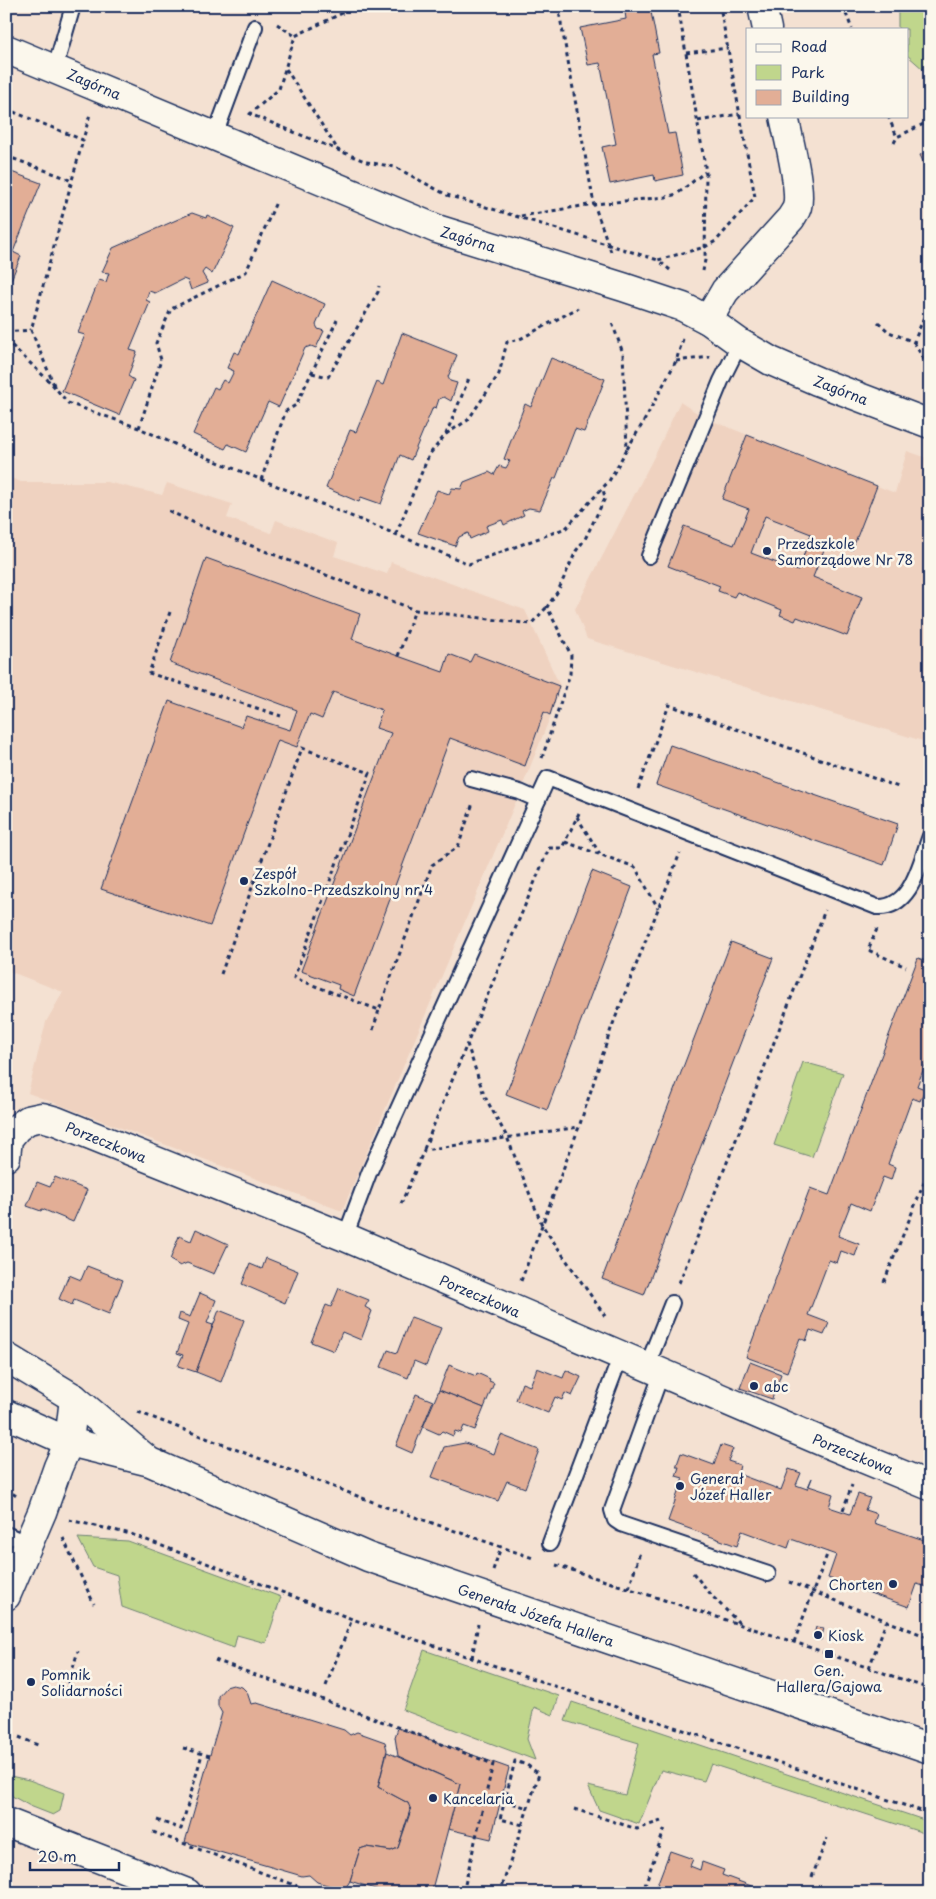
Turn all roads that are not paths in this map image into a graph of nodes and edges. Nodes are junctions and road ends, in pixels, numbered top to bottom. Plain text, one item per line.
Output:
1 (73, 6) edge
2 (762, 6) edge
3 (255, 27) dead end
4 (767, 28) edge
5 (6, 49) edge
6 (55, 68) junction
7 (784, 118) edge
8 (215, 136) junction
9 (700, 316) junction
10 (734, 355) junction
11 (930, 424) edge
12 (649, 556) dead end
13 (474, 780) road end
14 (538, 800) junction
15 (930, 836) edge
16 (6, 1157) edge
17 (345, 1238) junction
18 (672, 1303) road end
19 (9, 1344) edge
20 (621, 1355) junction
21 (654, 1369) junction
22 (74, 1398) junction
23 (6, 1414) edge
24 (69, 1442) junction
25 (150, 1462) junction
26 (930, 1486) edge
27 (17, 1539) edge
28 (550, 1542) dead end
29 (768, 1574) road end
30 (6, 1596) edge
31 (930, 1748) edge
32 (6, 1822) edge
33 (176, 1891) edge

1 - 6 lane
2 - 4 street
3 - 8 lane
5 - 6 street, Zagórna
6 - 8 street, Zagórna
7 - 9 street
8 - 9 street, Zagórna
9 - 10 street, Zagórna
10 - 11 street, Zagórna
10 - 12 lane
13 - 14 lane
14 - 15 lane
14 - 17 lane
16 - 17 street, Porzeczkowa
17 - 20 street, Porzeczkowa
18 - 21 lane
19 - 22 street, Generała Józefa Hallera
20 - 21 street, Porzeczkowa
20 - 28 lane
21 - 26 street, Porzeczkowa
21 - 29 lane
22 - 24 street
22 - 25 street, Generała Józefa Hallera
23 - 24 street, Generała Józefa Hallera
24 - 25 street, Generała Józefa Hallera
24 - 27 street
25 - 31 street, Generała Józefa Hallera
27 - 30 street
32 - 33 street

